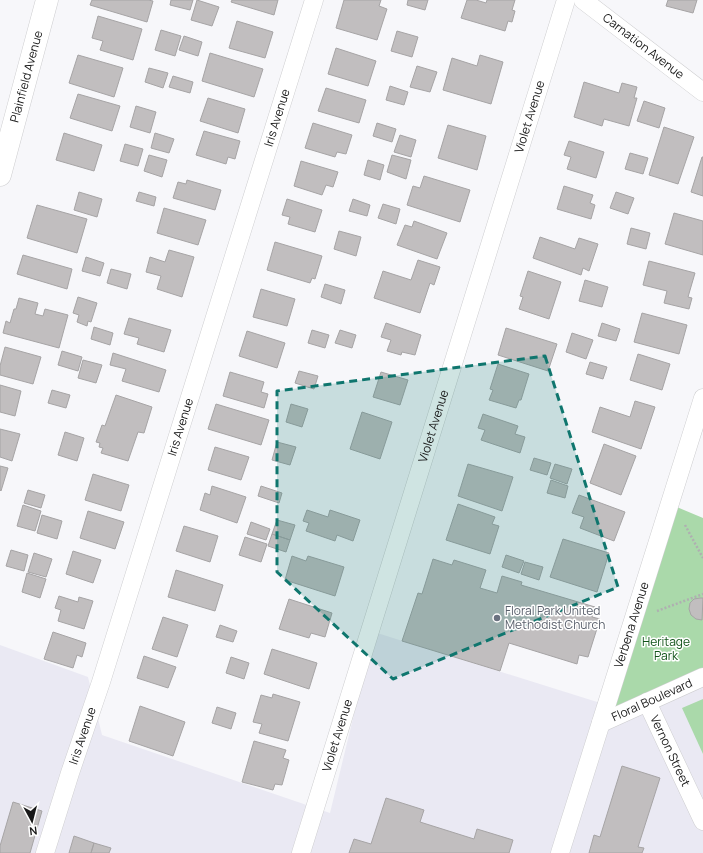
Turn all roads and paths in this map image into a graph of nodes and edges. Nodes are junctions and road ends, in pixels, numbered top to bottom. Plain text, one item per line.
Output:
1 (47, 0) edge
2 (314, 0) edge
3 (566, 0) edge
4 (583, 0) edge
5 (703, 92) edge
6 (0, 175) edge
7 (703, 398) edge
8 (671, 500) junction
9 (703, 558) edge
10 (703, 594) edge
11 (633, 620) junction
12 (703, 677) edge
13 (647, 702) junction
14 (601, 724) junction
15 (703, 821) edge
16 (45, 853) edge
17 (301, 853) edge
18 (560, 853) edge

1 - 6 main road, Plainfield Avenue
2 - 16 street, Iris Avenue
3 - 17 street, Violet Avenue
4 - 5 street, Carnation Avenue
7 - 8 street, Verbena Avenue
8 - 9 path
8 - 11 street, Verbena Avenue
10 - 11 path
11 - 14 street, Verbena Avenue
12 - 13 street, Floral Boulevard
13 - 14 street, Floral Boulevard
13 - 15 street, Vernon Street
14 - 18 street, Verbena Avenue

